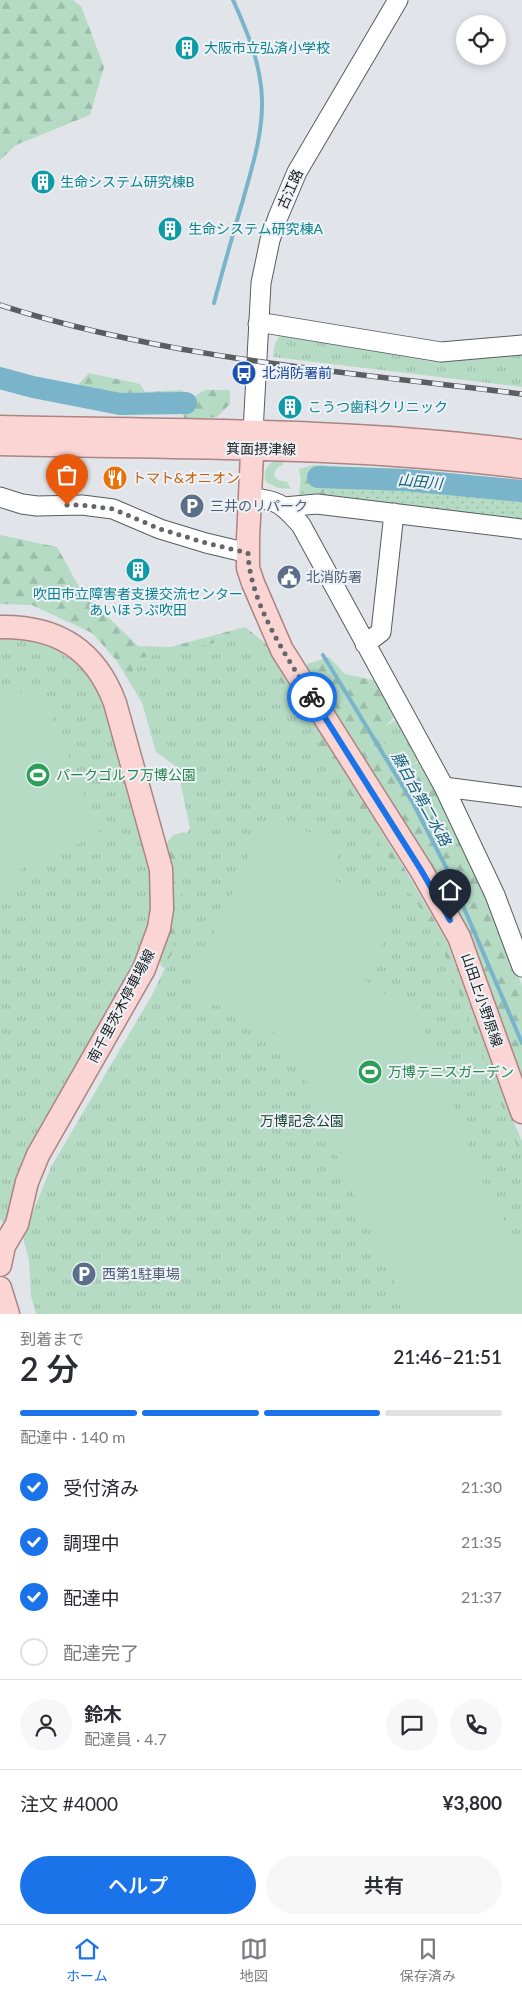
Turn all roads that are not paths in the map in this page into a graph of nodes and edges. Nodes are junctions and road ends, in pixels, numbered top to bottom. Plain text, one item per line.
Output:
1 (398, 0) edge
2 (258, 324) junction
3 (522, 345) edge
4 (0, 427) edge
5 (253, 440) junction
6 (0, 444) edge
7 (522, 451) edge
8 (522, 467) edge
9 (0, 497) edge
10 (250, 498) junction
11 (284, 507) junction
12 (394, 513) junction
13 (522, 529) edge
14 (248, 553) junction
15 (0, 627) edge
16 (365, 644) junction
17 (444, 787) junction
18 (522, 797) edge
19 (522, 967) edge
20 (522, 1112) edge
21 (0, 1265) edge
22 (0, 1288) edge
23 (8, 1314) edge

1 - 2 street, 古江路
2 - 3 street
2 - 5 street, 古江路
4 - 5 main road, 箕面摂津線
5 - 6 main road, 箕面摂津線
5 - 7 main road, 箕面摂津線
5 - 8 main road, 箕面摂津線
5 - 10 main road, 山田上小野原線
9 - 14 street
10 - 11 street
10 - 14 main road, 山田上小野原線
11 - 12 street
11 - 16 street
12 - 13 street
12 - 16 street
14 - 20 main road, 山田上小野原線
15 - 21 main road, 南千里茨木停車場線
16 - 17 street
17 - 18 street
17 - 19 street
22 - 23 main road

